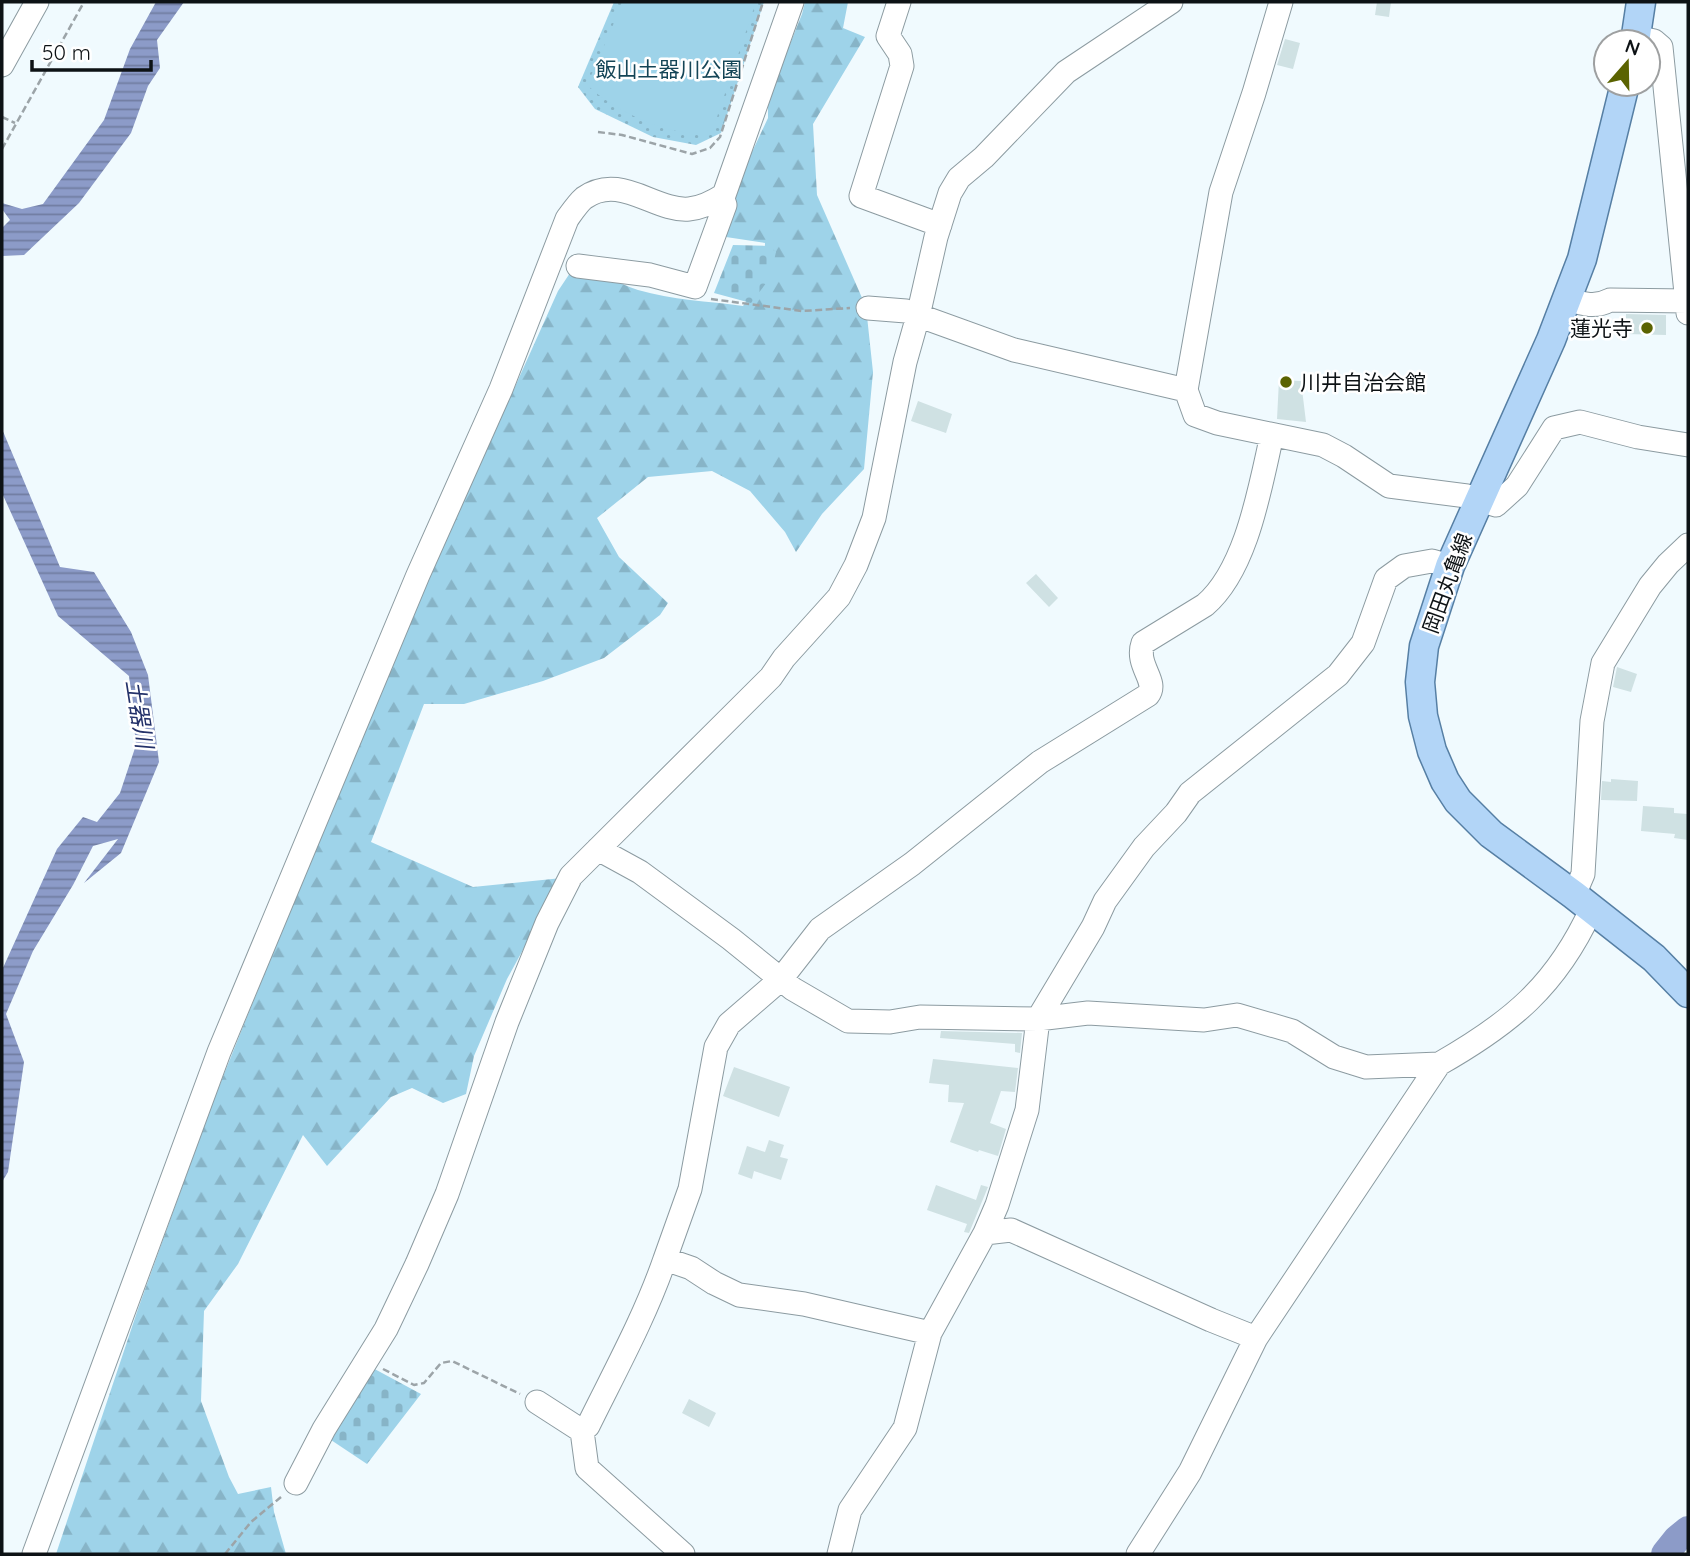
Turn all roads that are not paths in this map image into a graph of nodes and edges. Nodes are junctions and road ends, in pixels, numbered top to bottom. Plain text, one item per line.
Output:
1 (37, 2) edge
2 (792, 2) edge
3 (899, 2) edge
4 (1171, 2) edge
5 (1281, 2) edge
6 (1641, 2) edge
7 (1638, 28) edge
8 (1662, 57) edge
9 (2, 65) edge
10 (1622, 98) edge
11 (722, 196) junction
12 (940, 225) junction
13 (578, 266) dead end
14 (1566, 299) junction
15 (1688, 307) edge
16 (868, 308) road end
17 (918, 316) junction
18 (1186, 390) junction
19 (1272, 435) junction
20 (1688, 445) edge
21 (1479, 500) junction
22 (1688, 545) edge
23 (1450, 566) junction
24 (598, 849) junction
25 (1583, 902) junction
26 (781, 979) junction
27 (1688, 993) edge
28 (1038, 1019) junction
29 (1440, 1064) junction
30 (985, 1233) junction
31 (666, 1259) junction
32 (930, 1333) junction
33 (1256, 1338) junction
34 (537, 1402) road end
35 (582, 1431) junction
36 (296, 1483) road end
37 (34, 1554) edge
38 (683, 1554) edge
39 (839, 1554) edge
40 (1138, 1554) edge

1 - 9 street
2 - 11 street
3 - 12 street
4 - 12 street
5 - 18 street
6 - 7 main road
8 - 15 street
10 - 14 main road, 岡田丸亀線
11 - 13 street
11 - 37 street
12 - 17 street
14 - 15 street
14 - 21 main road, 岡田丸亀線
16 - 17 street
17 - 18 street
17 - 24 street
18 - 19 street
19 - 21 street
19 - 26 street
20 - 21 street
21 - 23 main road, 岡田丸亀線
22 - 25 street
23 - 25 main road, 岡田丸亀線
23 - 28 street
24 - 26 street
24 - 36 street
25 - 27 main road, 岡田丸亀線
25 - 29 street
26 - 28 street
26 - 31 street
28 - 29 street
28 - 30 street
29 - 33 street
30 - 32 street
30 - 33 street
31 - 32 street
31 - 35 street
32 - 39 street
33 - 40 street
34 - 35 street
35 - 38 street

